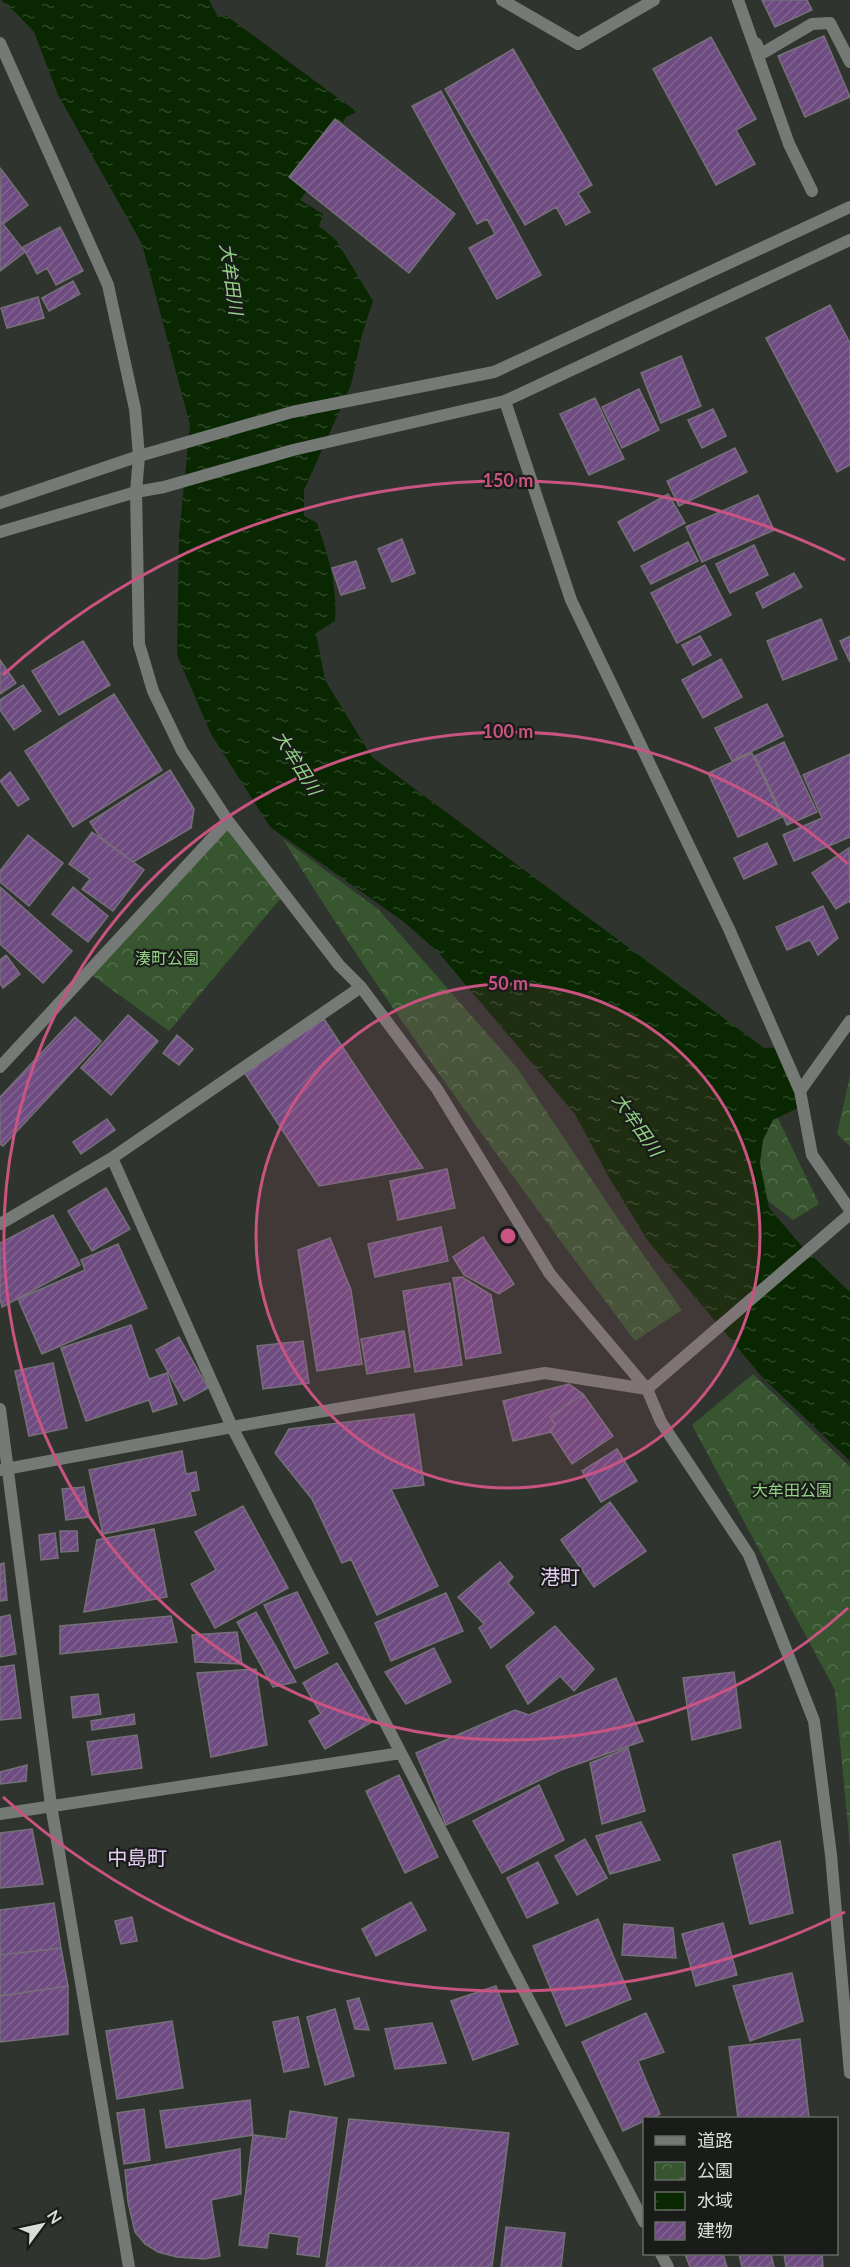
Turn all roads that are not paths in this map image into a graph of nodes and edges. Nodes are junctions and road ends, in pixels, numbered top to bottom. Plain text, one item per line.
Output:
1 (502, 0) edge
2 (654, 0) edge
3 (738, 0) edge
4 (0, 43) edge
5 (850, 62) edge
6 (812, 191) dead end
7 (850, 207) edge
8 (850, 240) edge
9 (505, 400) junction
10 (139, 456) junction
11 (136, 492) junction
12 (0, 503) edge
13 (0, 532) edge
14 (228, 821) junction
15 (361, 987) junction
16 (850, 1021) edge
17 (0, 1067) edge
18 (800, 1091) junction
19 (112, 1158) junction
20 (850, 1212) edge
21 (0, 1224) edge
22 (647, 1389) junction
23 (0, 1409) edge
24 (232, 1427) junction
25 (5, 1469) edge
26 (401, 1753) junction
27 (51, 1805) junction
28 (0, 1814) edge
29 (850, 2073) edge
30 (643, 2218) edge
31 (129, 2267) edge

1 - 2 street
3 - 5 street
3 - 6 street
4 - 10 street
7 - 10 street
8 - 9 street
9 - 11 street
9 - 18 street
10 - 11 street
10 - 12 street
11 - 13 street
11 - 14 street
14 - 15 street
14 - 17 street
15 - 19 street
15 - 22 street
16 - 18 street
18 - 20 street
19 - 21 street
19 - 24 street
20 - 22 street
22 - 24 street
22 - 29 street
23 - 25 street
24 - 25 street
24 - 26 street
25 - 27 street
26 - 27 street
26 - 30 street
27 - 28 street
27 - 31 street

